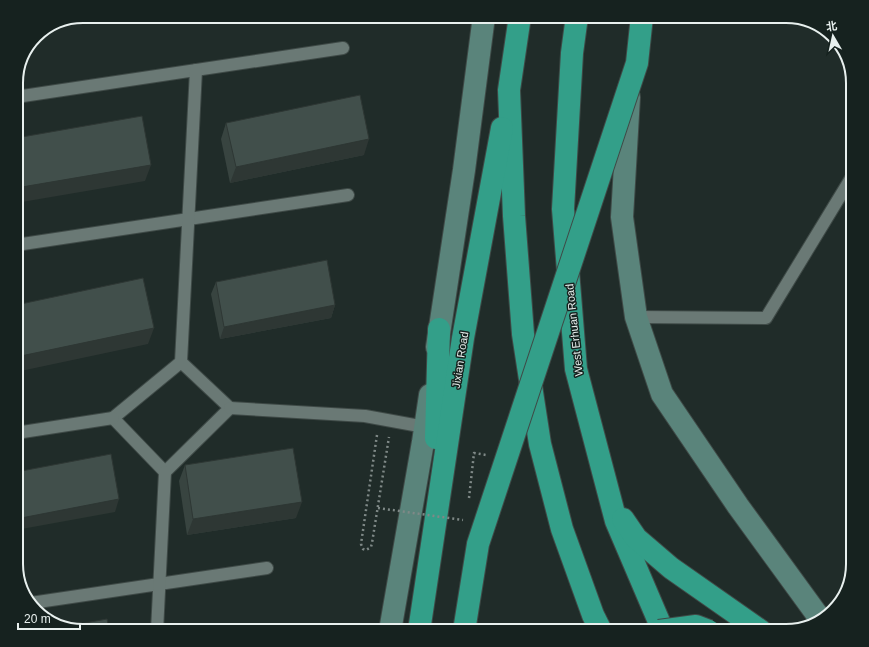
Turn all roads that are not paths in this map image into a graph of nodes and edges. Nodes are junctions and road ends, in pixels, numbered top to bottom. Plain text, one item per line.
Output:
1 (519, 23) edge
2 (576, 23) edge
3 (634, 23) edge
4 (641, 23) edge
5 (482, 25) edge
6 (343, 48) dead end
7 (196, 70) junction
8 (509, 90) junction
9 (23, 96) edge
10 (846, 187) edge
11 (348, 195) dead end
12 (188, 219) junction
13 (23, 244) edge
14 (636, 317) junction
15 (439, 329) junction
16 (181, 362) junction
17 (230, 408) junction
18 (113, 418) junction
19 (23, 432) edge
20 (424, 434) junction
21 (165, 472) junction
22 (610, 499) junction
23 (433, 541) junction
24 (267, 568) dead end
25 (159, 584) junction
26 (37, 602) edge
27 (817, 615) edge
28 (156, 624) edge
29 (391, 624) edge
30 (420, 624) edge
31 (465, 624) edge
32 (598, 624) edge
33 (660, 624) edge
34 (752, 624) edge

1 - 8 highway
2 - 22 highway, West Erhuan Road
3 - 14 street
4 - 31 highway, bridge
5 - 15 street
6 - 7 lane
7 - 9 lane
7 - 12 lane
8 - 23 highway, Jixian Road
8 - 32 highway
10 - 14 lane
11 - 12 lane
12 - 13 lane
12 - 16 lane
14 - 27 street
15 - 20 street
15 - 23 highway
16 - 17 lane
16 - 18 lane
17 - 20 lane
17 - 21 lane
18 - 19 lane
18 - 21 lane
20 - 29 street
21 - 25 lane
22 - 33 highway, West Erhuan Road
22 - 34 highway
23 - 30 highway, Jixian Road
24 - 25 lane
25 - 26 lane
25 - 28 lane

